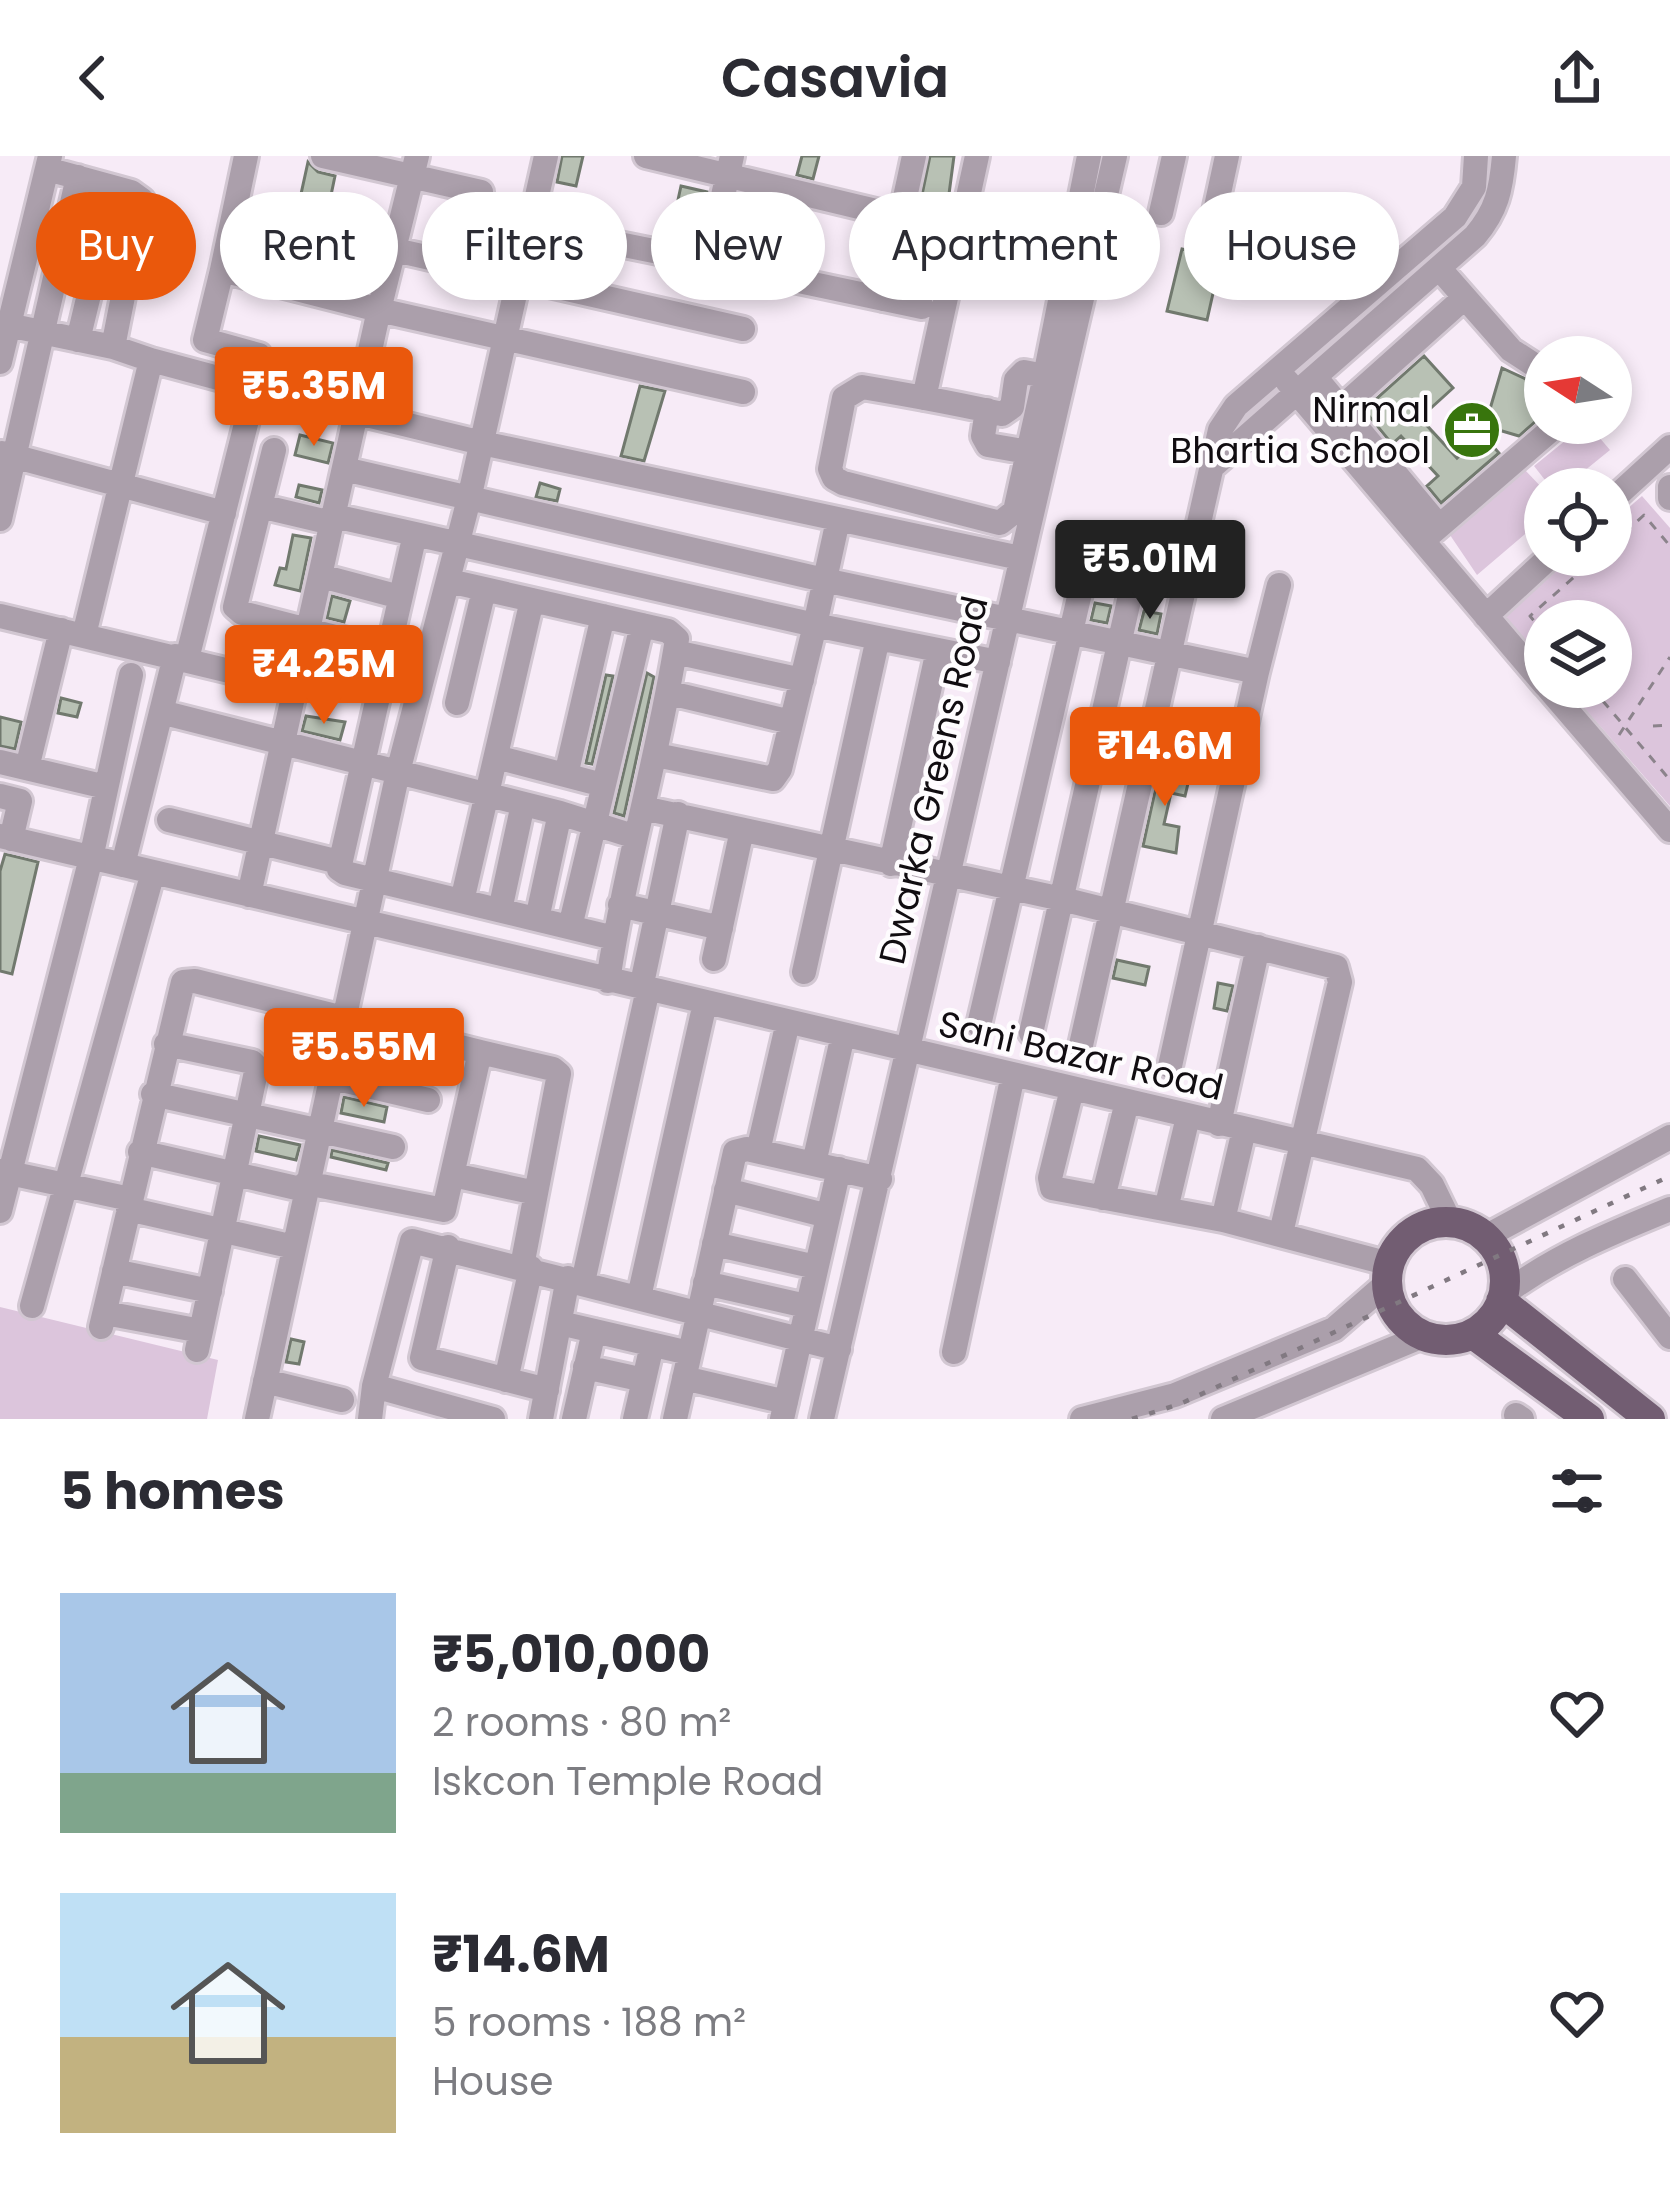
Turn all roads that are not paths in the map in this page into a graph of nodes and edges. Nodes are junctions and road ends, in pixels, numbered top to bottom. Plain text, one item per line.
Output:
1 (246, 156) edge
2 (323, 156) edge
3 (546, 156) edge
4 (646, 156) edge
5 (914, 156) edge
6 (977, 156) edge
7 (1089, 156) edge
8 (1115, 156) edge
9 (1174, 156) edge
10 (1227, 156) edge
11 (1476, 156) edge
12 (1504, 156) edge
13 (48, 162) edge
14 (415, 166) edge
15 (729, 166) edge
16 (78, 177) junction
17 (238, 192) edge
18 (482, 192) dead end
19 (538, 192) edge
20 (906, 192) edge
21 (1219, 192) edge
22 (849, 202) edge
23 (1162, 213) dead end
24 (398, 233) edge
25 (1439, 268) junction
26 (220, 278) edge
27 (1464, 298) junction
28 (88, 300) edge
29 (340, 300) edge
30 (381, 300) edge
31 (513, 300) edge
32 (606, 300) edge
33 (887, 300) edge
34 (922, 308) dead end
35 (379, 310) junction
36 (8, 326) junction
37 (743, 329) dead end
38 (42, 333) junction
39 (505, 336) junction
40 (78, 340) junction
41 (112, 347) junction
42 (259, 355) dead end
43 (1524, 359) edge
44 (152, 360) junction
45 (0, 362) edge
46 (1280, 368) junction
47 (1045, 376) junction
48 (1315, 376) junction
49 (255, 388) junction
50 (743, 392) dead end
51 (1295, 394) junction
52 (924, 398) junction
53 (1341, 408) junction
54 (987, 410) junction
55 (355, 413) junction
56 (1044, 421) junction
57 (482, 443) junction
58 (1535, 444) edge
59 (1670, 447) edge
60 (274, 450) dead end
61 (1028, 452) junction
62 (7, 454) edge
63 (1212, 467) junction
64 (344, 469) junction
65 (1632, 482) edge
66 (120, 484) junction
67 (1670, 487) edge
68 (1670, 498) edge
69 (470, 499) junction
70 (260, 506) junction
71 (224, 513) junction
72 (0, 519) edge
73 (333, 520) junction
74 (838, 520) junction
75 (415, 534) junction
76 (1430, 534) junction
77 (458, 546) junction
78 (1091, 546) dead end
79 (1139, 556) dead end
80 (1020, 558) junction
81 (321, 576) junction
82 (1529, 576) edge
83 (824, 580) junction
84 (448, 581) junction
85 (1279, 585) dead end
86 (484, 590) junction
87 (400, 597) junction
88 (532, 600) junction
89 (603, 616) junction
90 (1007, 616) junction
91 (1486, 616) junction
92 (2, 623) edge
93 (642, 625) junction
94 (814, 625) junction
95 (310, 631) junction
96 (1072, 631) junction
97 (73, 633) junction
98 (878, 638) junction
99 (1120, 642) junction
100 (386, 650) junction
101 (938, 650) junction
102 (675, 652) junction
103 (1171, 653) junction
104 (181, 658) junction
105 (1524, 660) edge
106 (998, 662) junction
107 (1257, 672) junction
108 (131, 675) dead end
109 (802, 680) junction
110 (296, 687) junction
111 (670, 693) junction
112 (458, 703) dead end
113 (1565, 708) edge
114 (161, 712) junction
115 (791, 722) junction
116 (284, 741) junction
117 (656, 754) junction
118 (496, 757) junction
119 (0, 762) edge
120 (362, 762) junction
121 (27, 768) junction
122 (398, 772) junction
123 (566, 775) junction
124 (603, 784) junction
125 (106, 787) junction
126 (0, 796) edge
127 (487, 796) junction
128 (524, 804) junction
129 (643, 808) junction
130 (560, 813) junction
131 (678, 814) junction
132 (170, 820) dead end
133 (593, 824) junction
134 (742, 830) junction
135 (1670, 830) edge
136 (636, 837) junction
137 (5, 838) edge
138 (262, 843) junction
139 (830, 851) junction
140 (91, 858) junction
141 (339, 862) junction
142 (891, 864) junction
143 (123, 866) junction
144 (153, 872) junction
145 (949, 876) junction
146 (375, 880) junction
147 (1013, 889) junction
148 (249, 895) junction
149 (1062, 899) junction
150 (461, 901) junction
151 (620, 905) junction
152 (500, 910) junction
153 (1112, 911) junction
154 (657, 914) junction
155 (537, 919) junction
156 (365, 922) junction
157 (570, 927) junction
158 (721, 928) junction
159 (1201, 933) junction
160 (614, 938) junction
161 (1258, 947) junction
162 (714, 959) dead end
163 (804, 972) dead end
164 (608, 981) junction
165 (645, 988) junction
166 (705, 1003) junction
167 (344, 1018) junction
168 (788, 1022) junction
169 (979, 1025) dead end
170 (1031, 1033) dead end
171 (843, 1035) junction
172 (166, 1044) junction
173 (1081, 1045) dead end
174 (909, 1051) junction
175 (480, 1052) junction
176 (1170, 1066) dead end
177 (1013, 1076) junction
178 (329, 1077) junction
179 (1072, 1089) junction
180 (153, 1094) junction
181 (428, 1100) dead end
182 (1127, 1102) junction
183 (248, 1114) junction
184 (1188, 1117) junction
185 (1219, 1124) junction
186 (317, 1129) junction
187 (1244, 1130) junction
188 (1670, 1137) edge
189 (1303, 1144) junction
190 (393, 1147) dead end
191 (758, 1151) junction
192 (140, 1152) junction
193 (826, 1166) junction
194 (5, 1172) edge
195 (234, 1174) junction
196 (453, 1175) junction
197 (880, 1179) junction
198 (66, 1184) junction
199 (306, 1187) junction
200 (726, 1190) junction
201 (536, 1193) junction
202 (1103, 1198) junction
203 (129, 1204) junction
204 (1166, 1209) junction
205 (1670, 1209) edge
206 (0, 1211) edge
207 (828, 1216) junction
208 (1223, 1220) junction
209 (1450, 1222) junction
210 (222, 1231) junction
211 (1281, 1233) junction
212 (1485, 1237) junction
213 (714, 1244) junction
214 (294, 1247) junction
215 (448, 1247) junction
216 (526, 1267) junction
217 (816, 1267) junction
218 (114, 1271) junction
219 (1388, 1273) junction
220 (1625, 1279) dead end
221 (576, 1280) junction
222 (705, 1283) junction
223 (210, 1292) junction
224 (639, 1297) junction
225 (1503, 1298) junction
226 (32, 1306) dead end
227 (806, 1306) junction
228 (699, 1312) junction
229 (560, 1324) junction
230 (594, 1331) junction
231 (1473, 1334) junction
232 (1423, 1336) junction
233 (1670, 1337) edge
234 (799, 1338) junction
235 (652, 1345) junction
236 (839, 1349) junction
237 (953, 1352) dead end
238 (687, 1366) junction
239 (586, 1367) junction
240 (506, 1380) junction
241 (644, 1380) junction
242 (265, 1382) junction
243 (374, 1386) junction
244 (547, 1390) junction
245 (342, 1400) dead end
246 (784, 1410) edge
247 (680, 1418) edge
248 (257, 1419) edge
249 (370, 1419) edge
250 (493, 1419) edge
251 (541, 1419) edge
252 (574, 1419) edge
253 (635, 1419) edge
254 (822, 1419) edge
255 (1082, 1419) edge
256 (1223, 1419) edge
257 (1589, 1419) edge
258 (1650, 1419) edge

1 - 17 street
2 - 14 street
3 - 19 street
4 - 15 street
5 - 20 street
6 - 52 street
7 - 47 street
8 - 56 street, Dwarka Greens Road
9 - 23 street
10 - 21 street
11 - 46 street
12 - 25 street
13 - 16 street
13 - 36 street
14 - 18 street
14 - 24 street
15 - 22 street
16 - 38 street
16 - 41 street
25 - 27 street
25 - 48 street
26 - 42 street
27 - 43 street
27 - 53 street
28 - 40 street
29 - 35 street
30 - 35 street
31 - 39 street
32 - 37 street
33 - 34 street
35 - 39 street
35 - 55 street
36 - 38 street
36 - 45 street
38 - 40 street
38 - 62 street
39 - 50 street
39 - 57 street
40 - 41 street
41 - 44 street
44 - 49 street
44 - 66 street
46 - 51 street
46 - 63 street
47 - 54 street
47 - 56 street
48 - 51 street
48 - 53 street
49 - 55 street
49 - 71 street
51 - 63 street
51 - 76 street
52 - 54 street
52 - 61 street
53 - 76 street
54 - 61 street
55 - 57 street
55 - 64 street
56 - 61 street
56 - 80 street, Dwarka Greens Road
57 - 69 street
57 - 74 street
58 - 76 street
59 - 65 street
60 - 70 street
62 - 66 street
62 - 72 street
63 - 103 street
64 - 69 street
64 - 73 street
66 - 71 street
66 - 97 street
67 - 68 street
69 - 77 street
69 - 83 street
70 - 73 street
70 - 95 street
71 - 104 street
73 - 75 street
73 - 81 street
74 - 80 street
74 - 83 street
75 - 77 street
75 - 87 street
76 - 91 street
77 - 84 street
77 - 94 street
78 - 96 street
79 - 99 street
80 - 90 street, Dwarka Greens Road
81 - 87 street
81 - 95 street
82 - 91 street
83 - 90 street
83 - 94 street
84 - 86 street
84 - 122 street
85 - 107 street
86 - 88 street
86 - 112 street
87 - 100 street
88 - 89 street
88 - 118 street
89 - 93 street
89 - 123 street
90 - 96 street
90 - 106 street, Dwarka Greens Road
91 - 105 street
92 - 97 street
93 - 102 street
93 - 124 street
94 - 98 street
94 - 109 street
95 - 100 street
95 - 110 street
96 - 99 street
96 - 147 street
97 - 104 street
97 - 121 street
98 - 101 street
98 - 139 street
99 - 103 street
99 - 149 street
100 - 120 street
101 - 106 street
101 - 142 street
102 - 109 street
102 - 111 street
103 - 107 street
103 - 153 street
104 - 110 street
104 - 114 street
106 - 145 street, Dwarka Greens Road
107 - 159 street
108 - 125 street
109 - 115 street
110 - 116 street
111 - 115 street
111 - 117 street
113 - 135 street
114 - 116 street
114 - 143 street
115 - 117 street
116 - 120 street
116 - 138 street
117 - 129 street
118 - 123 street
118 - 127 street
119 - 121 street
120 - 122 street
120 - 141 street
121 - 125 street
122 - 127 street
122 - 146 street
123 - 124 street
124 - 133 street
125 - 140 street
126 - 137 street
127 - 128 street
127 - 150 street
128 - 130 street
128 - 152 street
129 - 131 street
129 - 136 street
130 - 133 street
130 - 155 street
131 - 134 street
131 - 154 street
132 - 138 street
133 - 136 street
133 - 157 street
134 - 139 street
134 - 158 street
136 - 151 street
137 - 140 street, Sani Bazar Road
138 - 141 street
138 - 148 street
139 - 142 street
139 - 163 street
140 - 143 street, Sani Bazar Road
140 - 194 street
141 - 146 street
142 - 145 street
143 - 144 street, Sani Bazar Road
144 - 148 street, Sani Bazar Road
144 - 198 street
145 - 147 street
145 - 174 street, Dwarka Greens Road
146 - 150 street
146 - 156 street
147 - 149 street
147 - 169 street
148 - 156 street, Sani Bazar Road
149 - 153 street
149 - 170 street
150 - 152 street
151 - 154 street
151 - 160 street
152 - 155 street
153 - 159 street
153 - 173 street
154 - 158 street
154 - 165 street
155 - 157 street
156 - 164 street, Sani Bazar Road
156 - 167 street
157 - 160 street
158 - 162 street
159 - 161 street
159 - 176 street
160 - 164 street
161 - 185 street
161 - 189 street
164 - 165 street, Sani Bazar Road
165 - 166 street, Sani Bazar Road
165 - 221 street
166 - 168 street, Sani Bazar Road
166 - 224 street
167 - 172 street
167 - 175 street
167 - 178 street
168 - 171 street, Sani Bazar Road
168 - 191 street
171 - 174 street, Sani Bazar Road
171 - 193 street
172 - 180 street
172 - 183 street
174 - 177 street, Sani Bazar Road
174 - 197 street, Dwarka Greens Road
175 - 196 street
175 - 201 street
177 - 179 street, Sani Bazar Road
177 - 237 street
178 - 181 street
178 - 186 street
179 - 182 street, Sani Bazar Road
179 - 202 street
180 - 183 street
180 - 192 street
182 - 184 street, Sani Bazar Road
182 - 202 street
183 - 186 street
183 - 195 street
184 - 185 street, Sani Bazar Road
184 - 204 street
185 - 187 street, Sani Bazar Road
186 - 190 street
186 - 199 street
187 - 189 street, Sani Bazar Road
187 - 208 street
188 - 212 street
189 - 209 street, Sani Bazar Road
189 - 211 street
191 - 193 street
191 - 200 street
192 - 195 street
192 - 203 street
193 - 197 street
193 - 207 street
194 - 198 street
194 - 206 street
195 - 199 street
195 - 210 street
196 - 199 street
196 - 201 street
197 - 236 street, Dwarka Greens Road
198 - 203 street
198 - 226 street
199 - 214 street
200 - 207 street
200 - 213 street
201 - 216 street
202 - 204 street
203 - 210 street
203 - 218 street
204 - 208 street
205 - 225 street
207 - 217 street
208 - 211 street
209 - 212 main road
209 - 219 main road
210 - 214 street
210 - 223 street
211 - 219 street
212 - 225 main road
213 - 217 street
213 - 222 street
214 - 242 street
215 - 216 street
215 - 240 street
215 - 243 street
216 - 221 street
216 - 240 street
217 - 227 street
218 - 223 street
218 - 223 street
219 - 232 main road
219 - 255 street
220 - 233 street
221 - 224 street
221 - 229 street
222 - 227 street
222 - 228 street
224 - 228 street
225 - 231 main road
225 - 258 main road
227 - 234 street
228 - 234 street
228 - 238 street
229 - 230 street
229 - 244 street
230 - 235 street
230 - 239 street
231 - 232 main road
231 - 257 main road
232 - 256 street
234 - 236 street
234 - 246 street
235 - 238 street
235 - 241 street
236 - 254 street, Dwarka Greens Road
238 - 246 street
238 - 247 street
239 - 241 street
239 - 252 street
240 - 244 street
241 - 253 street
242 - 245 street
242 - 248 street
243 - 249 street
243 - 250 street
244 - 251 street

